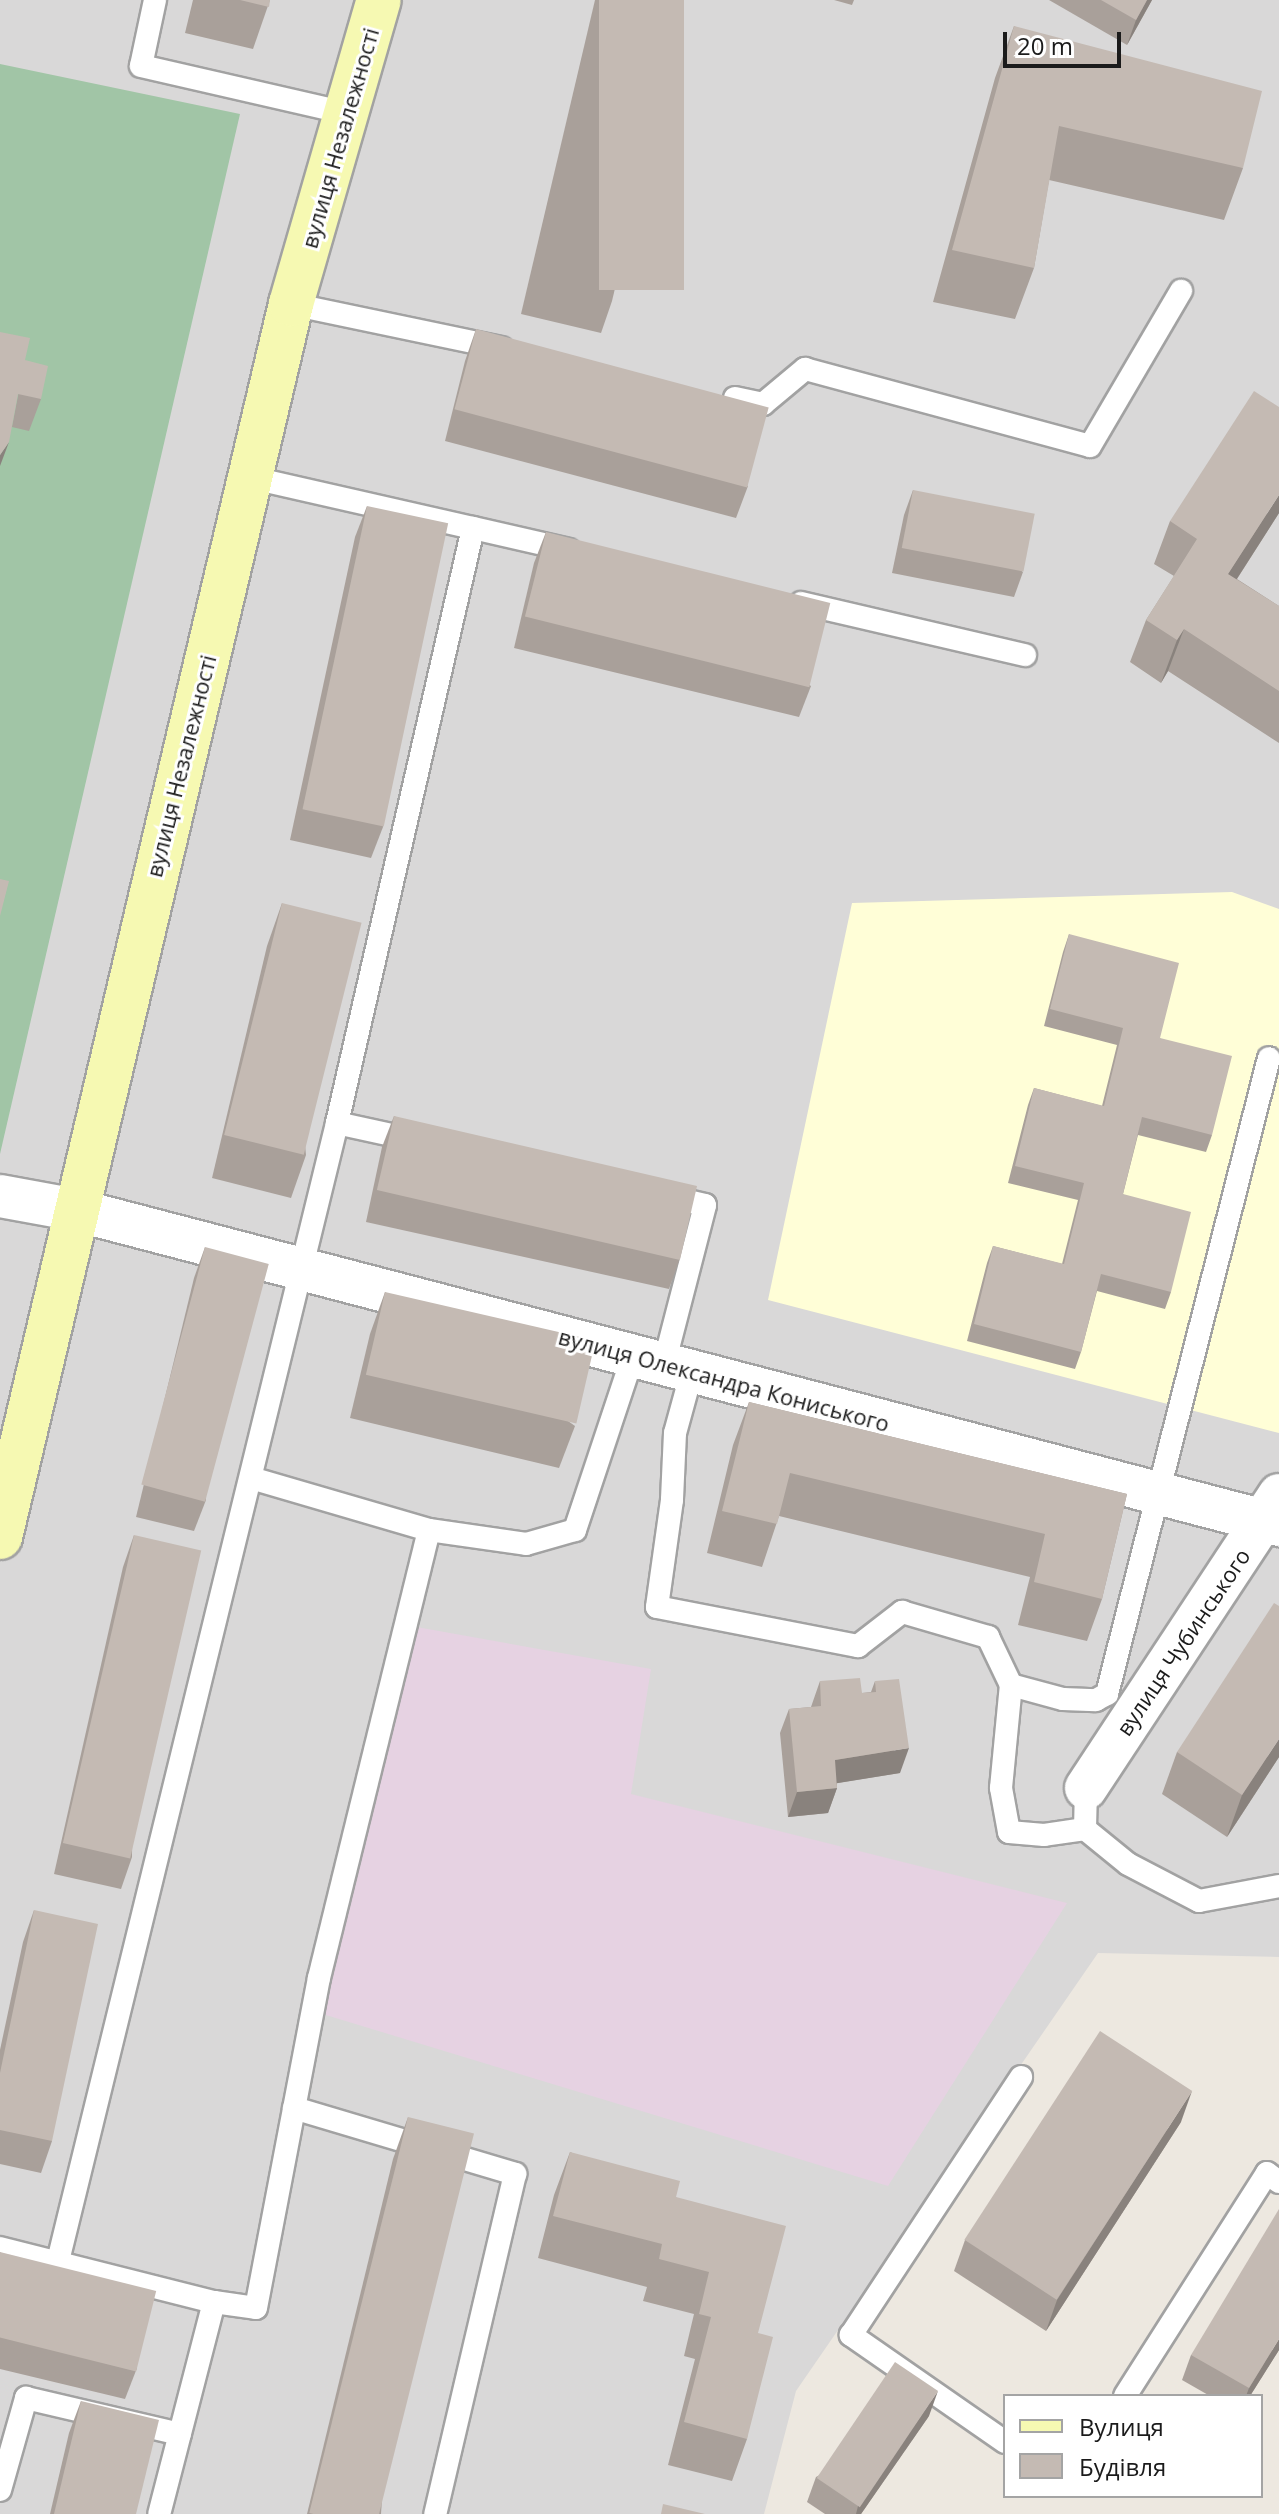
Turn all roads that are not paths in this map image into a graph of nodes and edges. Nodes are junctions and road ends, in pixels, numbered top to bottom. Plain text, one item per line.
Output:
1 (155, 0) edge
2 (379, 0) edge
3 (350, 114) junction
4 (1181, 291) dead end
5 (291, 304) junction
6 (519, 352) edge
7 (717, 394) edge
8 (253, 478) junction
9 (473, 528) junction
10 (595, 556) edge
11 (779, 598) edge
12 (1025, 655) dead end
13 (1269, 1058) dead end
14 (337, 1123) junction
15 (444, 1147) edge
16 (643, 1191) edge
17 (0, 1196) edge
18 (76, 1210) junction
19 (302, 1269) junction
20 (663, 1364) junction
21 (251, 1478) junction
22 (1155, 1493) junction
23 (1274, 1514) edge
24 (429, 1530) junction
25 (0, 1537) edge
26 (1011, 1685) junction
27 (1086, 1788) joint
28 (1085, 1829) junction
29 (1279, 1886) edge
30 (1021, 2077) dead end
31 (294, 2108) junction
32 (1279, 2182) edge
33 (0, 2248) edge
34 (58, 2261) junction
35 (214, 2302) junction
36 (1126, 2394) edge
37 (180, 2434) junction
38 (1003, 2441) edge
39 (0, 2490) edge
40 (159, 2514) edge
41 (435, 2514) edge

1 - 3 lane
2 - 3 main road, вулиця Незалежності
3 - 5 main road, вулиця Незалежності
4 - 7 lane
5 - 6 lane
5 - 8 main road, вулиця Незалежності
8 - 9 lane
8 - 18 main road, вулиця Незалежності
9 - 10 lane
9 - 14 lane
11 - 12 lane
13 - 22 lane
14 - 15 lane
14 - 19 lane
16 - 20 lane
17 - 18 street, вулиця Олександра Кониського
18 - 19 street, вулиця Олександра Кониського
18 - 25 main road, вулиця Незалежності
19 - 20 street, вулиця Олександра Кониського
19 - 21 lane
20 - 22 street, вулиця Олександра Кониського
20 - 24 lane
20 - 26 lane
21 - 24 lane
21 - 34 lane
22 - 23 street, вулиця Олександра Кониського
22 - 26 lane
23 - 27 street, вулиця Чубинського
24 - 31 lane
26 - 28 lane
27 - 28 lane
28 - 29 lane
30 - 38 lane
31 - 35 lane
31 - 41 lane
32 - 36 lane
33 - 34 lane
34 - 35 lane
35 - 37 lane
37 - 39 lane
37 - 40 lane

